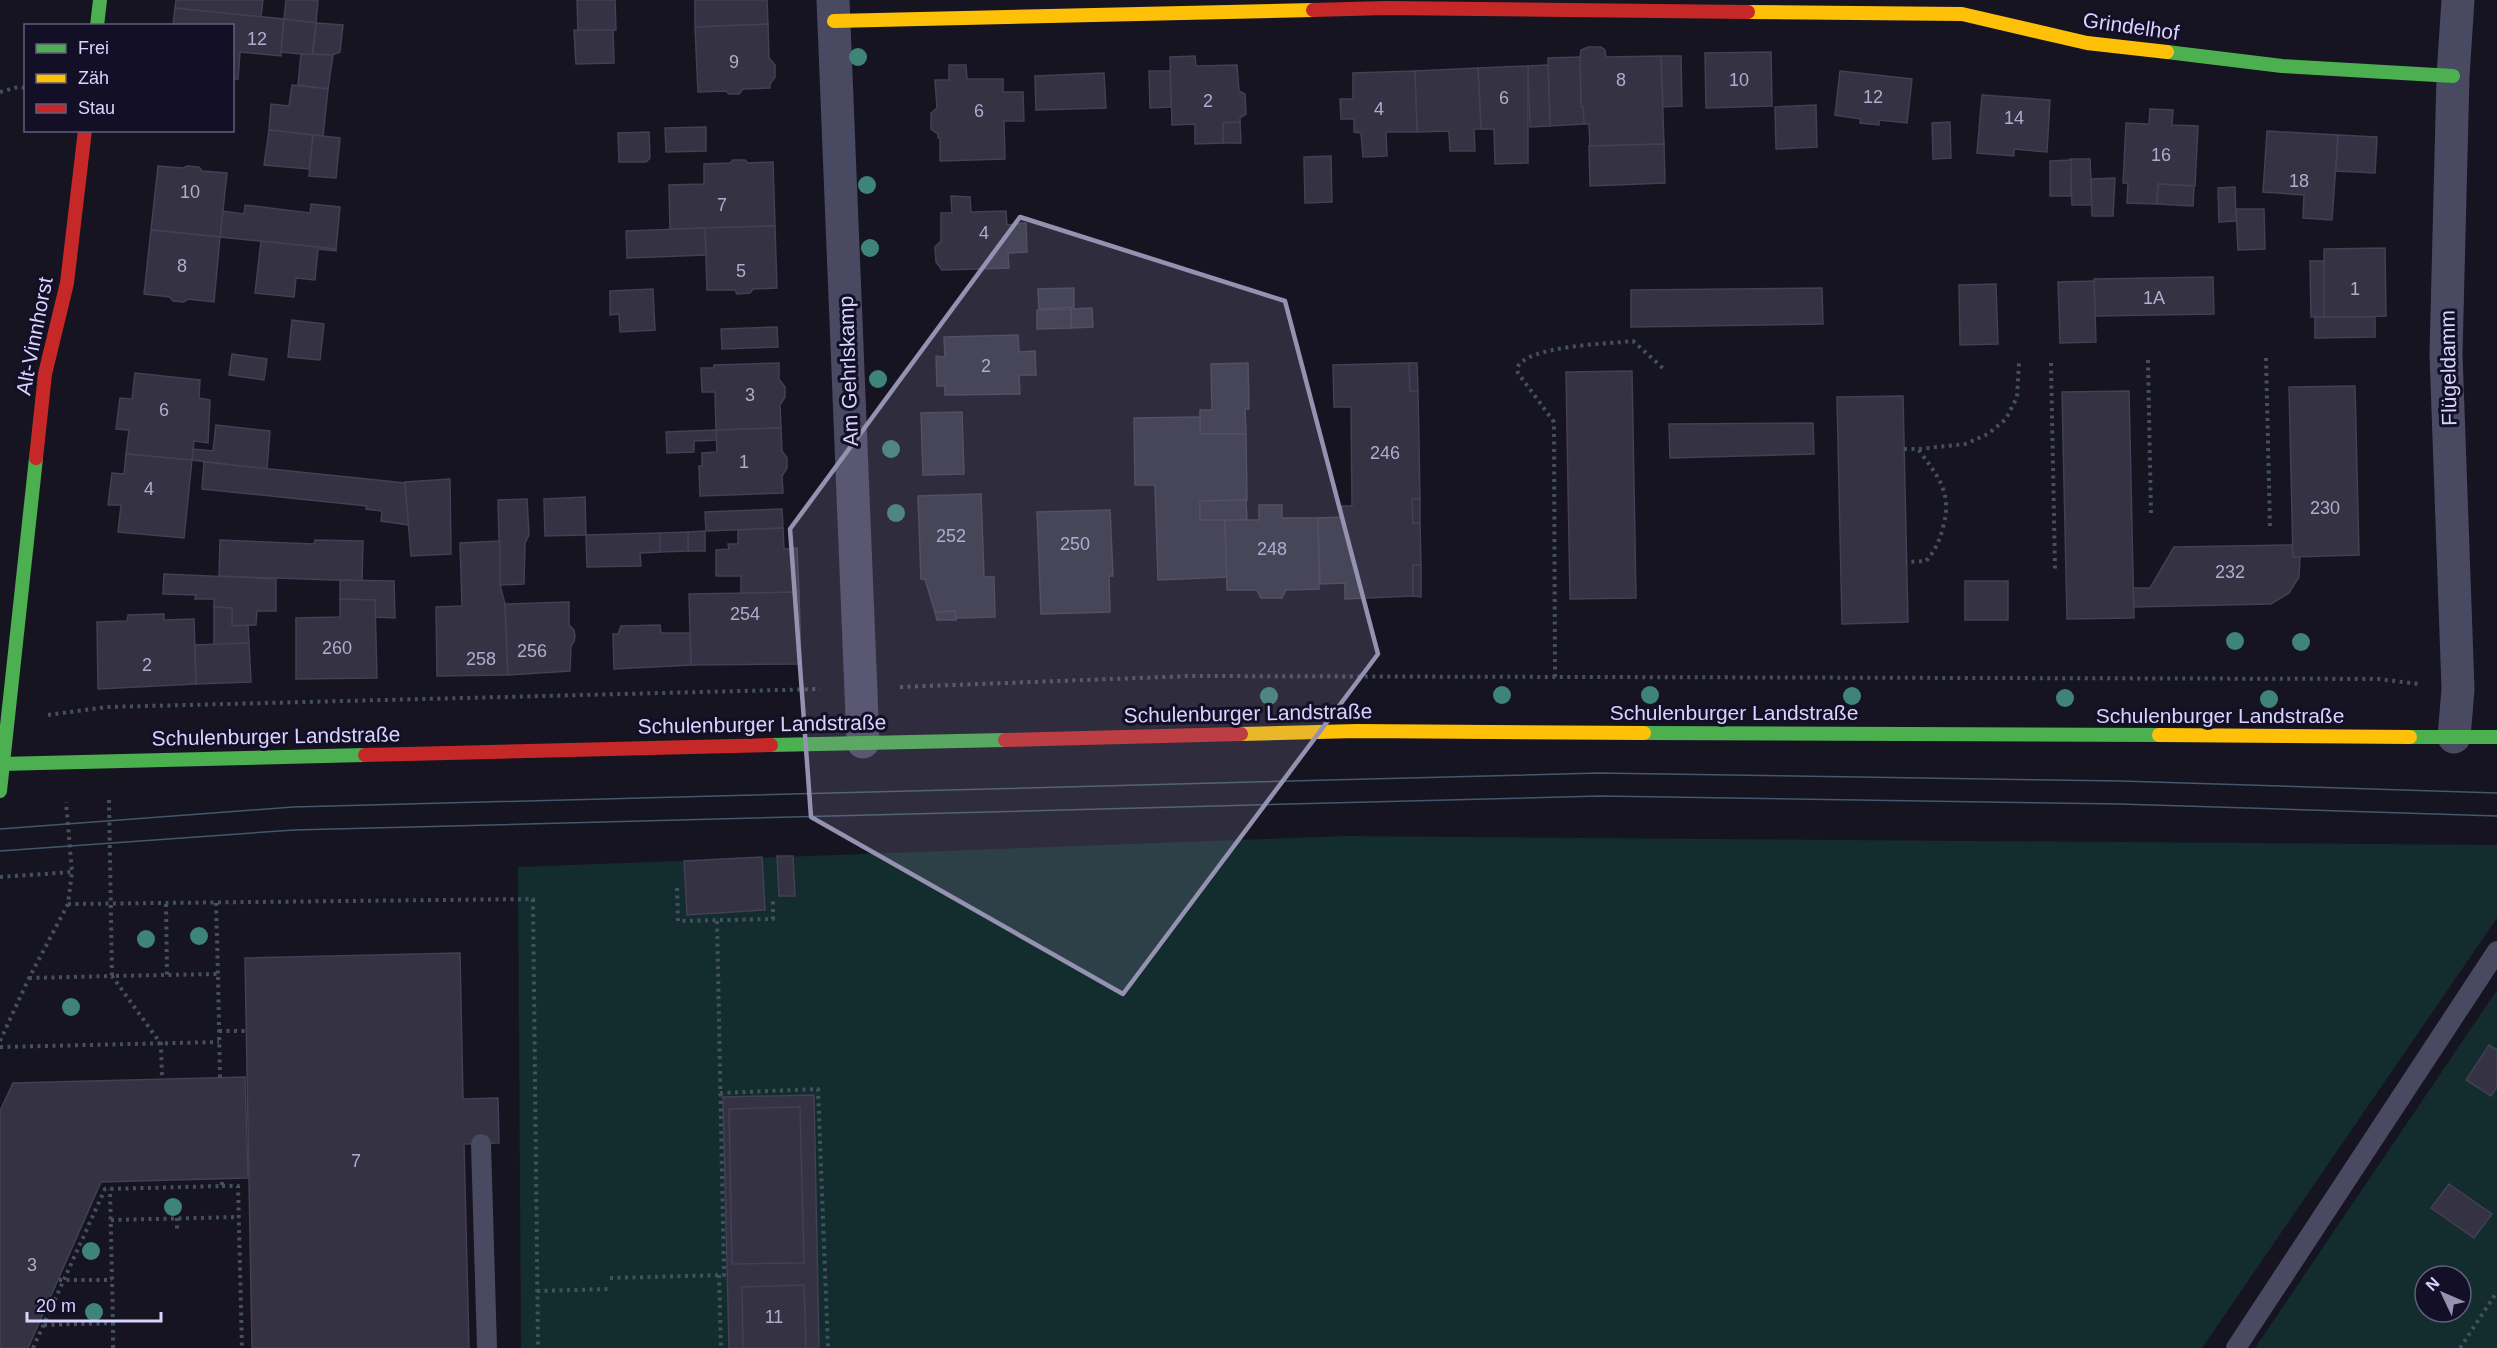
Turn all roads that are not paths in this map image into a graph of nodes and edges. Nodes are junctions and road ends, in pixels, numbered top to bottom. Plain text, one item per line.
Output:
1 (100, 0) edge
2 (2457, 0) edge
3 (1387, 4) edge
4 (1961, 7) edge
5 (834, 10) edge
6 (97, 24) edge
7 (2453, 76) junction
8 (85, 132) edge
9 (2454, 737) junction
10 (2497, 737) edge
11 (863, 742) junction
12 (1, 764) edge
13 (0, 791) edge
14 (2497, 951) edge
15 (481, 1144) dead end
16 (487, 1348) edge
17 (2236, 1348) edge

1 - 6 main road
2 - 7 street, Flügeldamm
3 - 4 main road, Grindelhof
3 - 5 main road, Grindelhof
4 - 7 main road, Grindelhof
5 - 11 street, Am Gehrlskamp
7 - 9 street, Flügeldamm
8 - 12 main road, Alt-Vinnhorst
9 - 10 main road, Schulenburger Landstraße
9 - 11 main road, Schulenburger Landstraße
11 - 12 main road, Schulenburger Landstraße
12 - 13 main road, Alt-Vinnhorst
14 - 17 lane
15 - 16 lane

